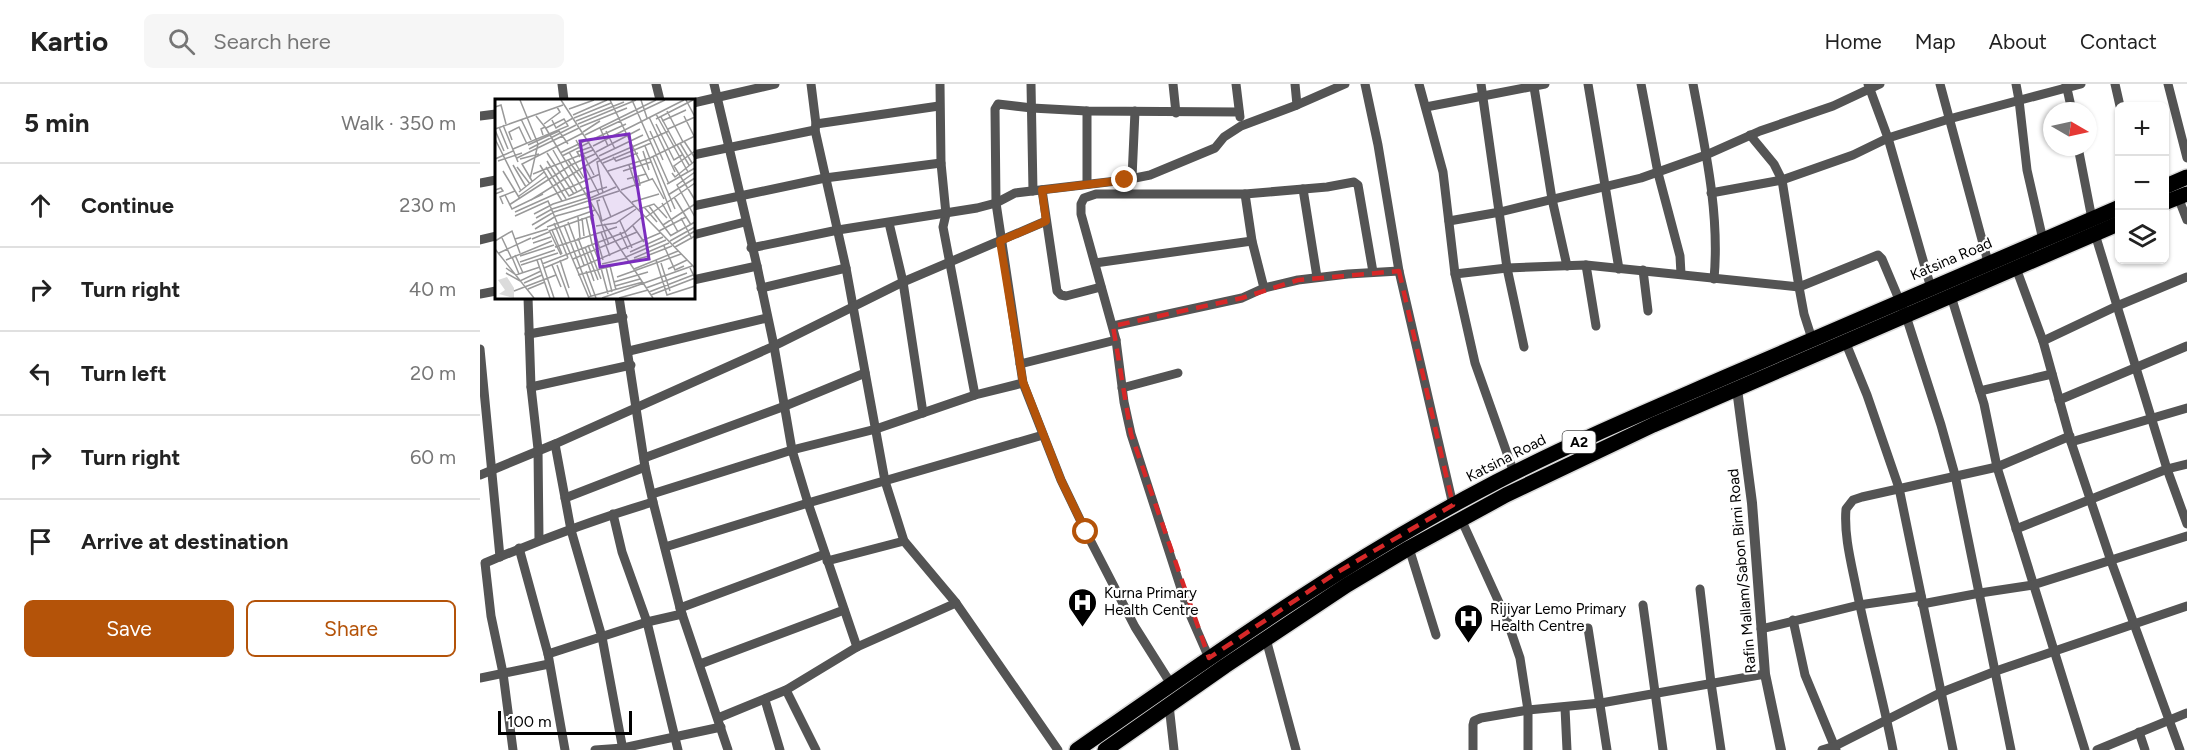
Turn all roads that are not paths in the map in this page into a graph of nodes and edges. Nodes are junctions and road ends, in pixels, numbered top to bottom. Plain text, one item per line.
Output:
1 (562, 84) edge
2 (656, 84) edge
3 (714, 84) edge
4 (775, 84) edge
5 (811, 84) edge
6 (940, 84) edge
7 (1031, 84) edge
8 (1173, 84) edge
9 (1236, 84) edge
10 (1295, 84) edge
11 (1345, 84) edge
12 (1365, 84) edge
13 (1419, 84) edge
14 (1481, 84) edge
15 (1545, 84) edge
16 (1588, 84) edge
17 (1641, 84) edge
18 (1693, 84) edge
19 (1880, 84) edge
20 (1940, 84) edge
21 (2016, 84) edge
22 (2080, 84) edge
23 (2115, 84) edge
24 (2168, 84) edge
25 (1869, 86) edge
26 (2067, 86) edge
27 (1534, 87) junction
28 (718, 97) junction
29 (1483, 97) junction
30 (564, 99) edge
31 (660, 99) edge
32 (2019, 100) junction
33 (2070, 102) edge
34 (2119, 102) edge
35 (694, 103) edge
36 (1298, 105) junction
37 (939, 106) junction
38 (1426, 107) junction
39 (1032, 108) junction
40 (1087, 111) junction
41 (1135, 111) junction
42 (1239, 112) junction
43 (1176, 113) junction
44 (495, 114) edge
45 (480, 116) edge
46 (1949, 118) junction
47 (1241, 126) junction
48 (815, 127) junction
49 (1750, 135) junction
50 (1888, 138) junction
51 (729, 146) junction
52 (694, 154) edge
53 (1706, 154) junction
54 (2080, 156) edge
55 (2187, 158) edge
56 (941, 163) junction
57 (1658, 173) junction
58 (2187, 177) edge
59 (825, 178) junction
60 (1132, 178) junction
61 (495, 180) edge
62 (1782, 180) junction
63 (480, 183) edge
64 (1088, 184) junction
65 (2169, 185) edge
66 (1604, 188) junction
67 (1303, 189) junction
68 (1037, 190) junction
69 (1711, 193) junction
70 (1245, 194) junction
71 (742, 198) junction
72 (2177, 198) edge
73 (1552, 199) junction
74 (996, 203) junction
75 (694, 206) edge
76 (2116, 210) edge
77 (1500, 212) junction
78 (946, 214) junction
79 (1449, 220) junction
80 (2187, 220) edge
81 (1046, 221) junction
82 (745, 222) junction
83 (889, 223) junction
84 (2115, 224) edge
85 (2093, 226) junction
86 (838, 230) junction
87 (694, 235) edge
88 (495, 236) edge
89 (480, 240) edge
90 (2043, 240) junction
91 (1000, 241) junction
92 (1252, 241) junction
93 (752, 248) junction
94 (1988, 262) junction
95 (950, 263) junction
96 (1095, 263) junction
97 (1586, 265) junction
98 (757, 266) junction
99 (1567, 266) junction
100 (846, 268) junction
101 (1507, 268) junction
102 (2016, 268) junction
103 (1619, 269) junction
104 (1643, 270) junction
105 (1398, 271) junction
106 (1373, 272) junction
107 (1455, 274) junction
108 (1681, 274) junction
109 (1317, 277) junction
110 (2187, 277) edge
111 (1714, 279) junction
112 (694, 280) edge
113 (903, 282) junction
114 (1101, 287) junction
115 (1799, 287) junction
116 (761, 288) junction
117 (1264, 288) junction
118 (1931, 288) junction
119 (495, 291) edge
120 (480, 294) edge
121 (1951, 296) junction
122 (528, 298) edge
123 (619, 298) edge
124 (1901, 301) junction
125 (853, 306) junction
126 (2117, 306) junction
127 (1648, 311) dead end
128 (1906, 316) junction
129 (623, 317) junction
130 (767, 318) junction
131 (1113, 326) junction
132 (1596, 326) dead end
133 (529, 334) junction
134 (1812, 339) junction
135 (1116, 340) junction
136 (1845, 341) junction
137 (2043, 341) junction
138 (774, 346) junction
139 (2187, 346) edge
140 (1524, 347) dead end
141 (480, 348) edge
142 (629, 351) junction
143 (1020, 364) junction
144 (631, 365) junction
145 (2136, 367) junction
146 (865, 373) junction
147 (1178, 373) dead end
148 (2052, 374) junction
149 (1023, 382) junction
150 (531, 387) junction
151 (1122, 388) junction
152 (1737, 389) junction
153 (1980, 391) junction
154 (975, 394) junction
155 (2059, 400) junction
156 (785, 406) junction
157 (636, 407) junction
158 (2187, 408) edge
159 (922, 413) junction
160 (2153, 420) junction
161 (876, 429) junction
162 (1043, 435) junction
163 (2071, 439) junction
164 (555, 444) junction
165 (538, 449) junction
166 (792, 450) junction
167 (645, 463) junction
168 (2187, 464) edge
169 (1997, 467) junction
170 (2167, 469) junction
171 (491, 470) junction
172 (1514, 473) junction
173 (480, 475) edge
174 (1955, 476) junction
175 (885, 481) junction
176 (1899, 488) junction
177 (565, 498) junction
178 (653, 498) junction
179 (2090, 499) junction
180 (808, 503) junction
181 (1454, 505) junction
182 (613, 514) junction
183 (1461, 519) junction
184 (2187, 524) edge
185 (2016, 529) junction
186 (571, 530) junction
187 (2187, 536) edge
188 (539, 540) junction
189 (904, 541) junction
190 (665, 547) junction
191 (519, 548) junction
192 (1409, 548) junction
193 (500, 556) junction
194 (826, 558) junction
195 (2111, 561) junction
196 (482, 564) edge
197 (2033, 585) junction
198 (1700, 589) dead end
199 (1980, 593) junction
200 (1921, 600) junction
201 (956, 603) junction
202 (1643, 605) dead end
203 (1859, 605) junction
204 (2187, 606) edge
205 (844, 610) junction
206 (681, 611) junction
207 (1793, 621) junction
208 (647, 622) junction
209 (2136, 625) junction
210 (1588, 628) dead end
211 (1761, 629) junction
212 (1436, 635) dead end
213 (602, 638) junction
214 (1266, 639) junction
215 (857, 647) junction
216 (2055, 652) junction
217 (1209, 658) junction
218 (549, 659) junction
219 (700, 664) junction
220 (1996, 671) junction
221 (503, 673) junction
222 (1765, 674) junction
223 (480, 678) edge
224 (1711, 683) junction
225 (1171, 684) junction
226 (786, 690) junction
227 (1655, 693) junction
228 (1940, 693) junction
229 (765, 700) junction
230 (1601, 704) junction
231 (1169, 705) junction
232 (1565, 708) junction
233 (1528, 710) junction
234 (2187, 713) edge
235 (1887, 719) junction
236 (2169, 719) junction
237 (720, 722) junction
238 (2139, 732) junction
239 (675, 738) junction
240 (1835, 748) edge
241 (623, 749) edge
242 (513, 750) edge
243 (566, 750) edge
244 (595, 750) edge
245 (678, 750) edge
246 (728, 750) edge
247 (780, 750) edge
248 (816, 750) edge
249 (1058, 750) edge
250 (1077, 750) edge
251 (1105, 750) edge
252 (1174, 750) edge
253 (1296, 750) edge
254 (1473, 750) edge
255 (1528, 750) edge
256 (1567, 750) edge
257 (1607, 750) edge
258 (1663, 750) edge
259 (1722, 750) edge
260 (1781, 750) edge
261 (1822, 750) edge
262 (1893, 750) edge
263 (1953, 750) edge
264 (2011, 750) edge
265 (2085, 750) edge
266 (2097, 750) edge
267 (2145, 750) edge
268 (2180, 750) edge

1 - 30 street
2 - 31 street
3 - 28 street
4 - 28 street
5 - 48 street
6 - 37 street
7 - 39 street
8 - 43 street
9 - 42 street
10 - 36 street
11 - 36 street
12 - 105 street
13 - 38 street
14 - 29 street
15 - 27 street
16 - 66 street
17 - 57 street
18 - 53 street
19 - 25 street
20 - 46 street
21 - 32 street
22 - 26 street
23 - 34 street
24 - 55 street
25 - 49 street
25 - 50 street
26 - 32 street
26 - 33 street
27 - 29 street
27 - 73 street
28 - 35 street
28 - 51 street
29 - 38 street
29 - 77 street
32 - 46 street
32 - 90 street
36 - 47 street
37 - 48 street
37 - 56 street
38 - 79 street
39 - 40 street
39 - 68 street
39 - 74 street
40 - 41 street
40 - 64 street
41 - 43 street
41 - 60 street
42 - 43 street
42 - 47 street
44 - 45 street
46 - 50 street
46 - 94 street
47 - 60 street
48 - 51 street
48 - 59 street
49 - 53 street
49 - 62 street
50 - 62 street
50 - 118 street
51 - 52 street
51 - 71 street
53 - 57 street
53 - 69 street
54 - 85 street
56 - 59 street
56 - 78 street
57 - 66 street
57 - 108 street
58 - 65 highway
59 - 71 street
59 - 86 street
60 - 64 street
61 - 63 street
62 - 69 street
62 - 115 street
64 - 68 street
66 - 73 street
66 - 103 street
67 - 70 street
67 - 106 street
67 - 109 street
68 - 74 street
68 - 81 street
69 - 111 street
70 - 92 street
70 - 96 street
71 - 75 street
71 - 82 street
72 - 80 street
73 - 77 street
73 - 99 street
74 - 78 street
74 - 91 street
76 - 85 highway, Katsina Road / A2
77 - 79 street
77 - 101 street
78 - 83 street
78 - 95 street
79 - 107 street
81 - 91 street
81 - 114 street
82 - 87 street
82 - 93 street
83 - 86 street
83 - 113 street
84 - 85 highway, Katsina Road / A2
85 - 90 highway, Katsina Road / A2
85 - 102 highway, Katsina Road / A2
85 - 126 street
86 - 93 street
86 - 100 street
88 - 89 street
90 - 94 highway, Katsina Road / A2
91 - 95 street
91 - 143 street
92 - 96 street
92 - 117 street
93 - 98 street
94 - 118 highway, Katsina Road / A2
95 - 113 street
95 - 154 street
96 - 114 street
97 - 99 street
97 - 103 street
97 - 132 street
98 - 112 street
98 - 116 street
99 - 101 street
100 - 116 street
100 - 125 street
101 - 107 street
101 - 140 street
102 - 121 highway, Katsina Road / A2
102 - 137 street
103 - 104 street
104 - 108 street
104 - 127 street
105 - 106 street
105 - 181 street
106 - 109 street
107 - 172 street
108 - 111 street
109 - 117 street
110 - 126 street
111 - 115 street
113 - 125 street
113 - 159 street
114 - 131 street
115 - 124 street
115 - 134 street
116 - 130 street
117 - 131 street
118 - 124 highway, Katsina Road / A2
119 - 120 street
121 - 128 highway, Katsina Road / A2
121 - 153 street
122 - 133 street
123 - 129 street
124 - 128 street
124 - 134 highway, Katsina Road / A2
125 - 138 street
125 - 146 street
126 - 137 street
126 - 145 street
128 - 136 highway, Katsina Road / A2
128 - 174 street
129 - 133 street
129 - 142 street
130 - 138 street
130 - 142 street
131 - 135 street
133 - 150 street
134 - 172 highway, Katsina Road / A2
135 - 143 street
135 - 151 street
136 - 152 highway, Katsina Road / A2
136 - 176 street
137 - 148 street
138 - 156 street
138 - 157 street
139 - 145 street
141 - 171 street
142 - 144 street
143 - 149 street
144 - 150 street
144 - 157 street
145 - 155 street
145 - 160 street
146 - 156 street
146 - 161 street
147 - 151 street
148 - 153 street
148 - 155 street
149 - 154 street
149 - 162 street
150 - 165 street
151 - 217 street
152 - 183 highway, Katsina Road / A2
152 - 211 street, Rafin Mallam/Sabon Birni Road
153 - 169 street
154 - 159 street
155 - 163 street
156 - 166 street
156 - 167 street
157 - 164 street
157 - 167 street
158 - 160 street
159 - 161 street
160 - 163 street
160 - 170 street
161 - 166 street
161 - 175 street
162 - 175 street
162 - 225 street
163 - 169 street
163 - 179 street
164 - 165 street
164 - 177 street
165 - 171 street
165 - 188 street
166 - 178 street
166 - 180 street
167 - 177 street
167 - 178 street
168 - 170 street
169 - 174 street
169 - 185 street
170 - 179 street
170 - 184 street
171 - 173 street
171 - 193 street
172 - 181 highway, Katsina Road / A2
174 - 176 street
174 - 199 street
175 - 180 street
175 - 189 street
176 - 200 street
176 - 203 street
177 - 186 street
178 - 182 street
178 - 190 street
179 - 185 street
179 - 195 street
180 - 190 street
180 - 194 street
181 - 217 highway, Katsina Road / A2
182 - 186 street
182 - 208 street
183 - 192 highway, Katsina Road / A2
183 - 233 street
185 - 197 street
186 - 188 street
186 - 213 street
187 - 195 street
188 - 191 street
189 - 194 street
189 - 201 street
190 - 206 street
191 - 193 street
191 - 218 street
192 - 212 street
192 - 214 highway, Katsina Road / A2
193 - 196 street
194 - 205 street
194 - 206 street
195 - 197 street
195 - 209 street
196 - 221 street
197 - 199 street
197 - 216 street
198 - 224 street
199 - 200 street
199 - 220 street
200 - 203 street
200 - 228 street
201 - 215 street
201 - 249 street
202 - 227 street
203 - 207 street
203 - 235 street
204 - 209 street
205 - 215 street
205 - 219 street
206 - 208 street
206 - 219 street
207 - 211 street
207 - 240 street
208 - 213 street
208 - 239 street
209 - 216 street
209 - 236 street
210 - 230 street
211 - 222 street, Rafin Mallam/Sabon Birni Road
213 - 218 street
213 - 241 street
214 - 231 highway, Katsina Road / A2
214 - 253 street
215 - 226 street
216 - 220 street
216 - 265 street
217 - 225 highway, Katsina Road / A2
218 - 221 street
218 - 243 street
219 - 237 street
220 - 228 street
220 - 264 street
221 - 223 street
221 - 242 street
222 - 224 street
222 - 260 street, Rafin Mallam/Sabon Birni Road
224 - 227 street
224 - 259 street
225 - 250 highway, Katsina Road / A2
226 - 229 street
226 - 248 street
227 - 230 street
227 - 258 street
228 - 235 street
228 - 263 street
229 - 237 street
229 - 247 street
230 - 232 street
230 - 257 street
231 - 251 highway, Katsina Road / A2
231 - 252 street
232 - 233 street
232 - 256 street
233 - 254 street
233 - 255 street
234 - 236 street
235 - 240 street
235 - 262 street
236 - 238 street
236 - 268 street
237 - 239 street
237 - 246 street
238 - 266 street
238 - 267 street
239 - 241 street
239 - 245 street
240 - 261 street
241 - 244 street

